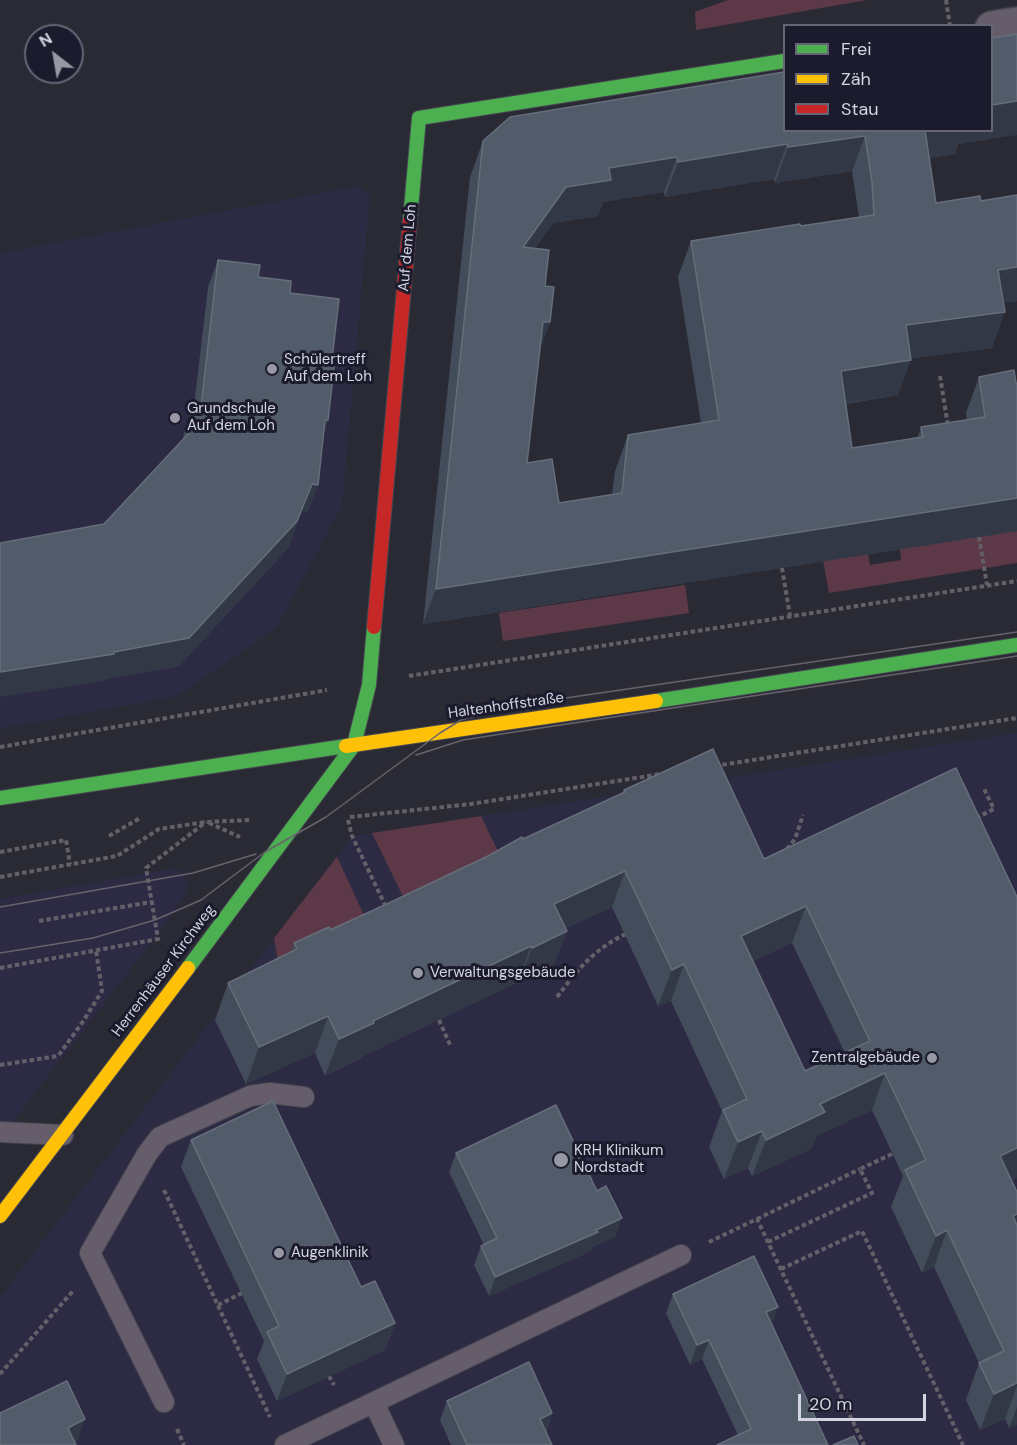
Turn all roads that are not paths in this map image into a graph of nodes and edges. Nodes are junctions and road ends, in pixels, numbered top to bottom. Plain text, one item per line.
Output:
1 (1017, 24) edge
2 (993, 28) edge
3 (783, 61) edge
4 (1017, 645) edge
5 (354, 744) junction
6 (0, 798) edge
7 (304, 1097) dead end
8 (0, 1132) edge
9 (63, 1135) junction
10 (0, 1216) edge
11 (681, 1255) road end
12 (164, 1402) dead end
13 (374, 1403) junction
14 (285, 1445) edge
15 (394, 1445) edge

1 - 2 street
3 - 5 street, Auf dem Loh
4 - 5 street, Haltenhoffstraße
5 - 6 street, Haltenhoffstraße
5 - 9 street, Herrenhäuser Kirchweg
7 - 12 lane
8 - 9 lane
9 - 10 street, Herrenhäuser Kirchweg
11 - 13 lane
13 - 14 lane
13 - 15 lane

